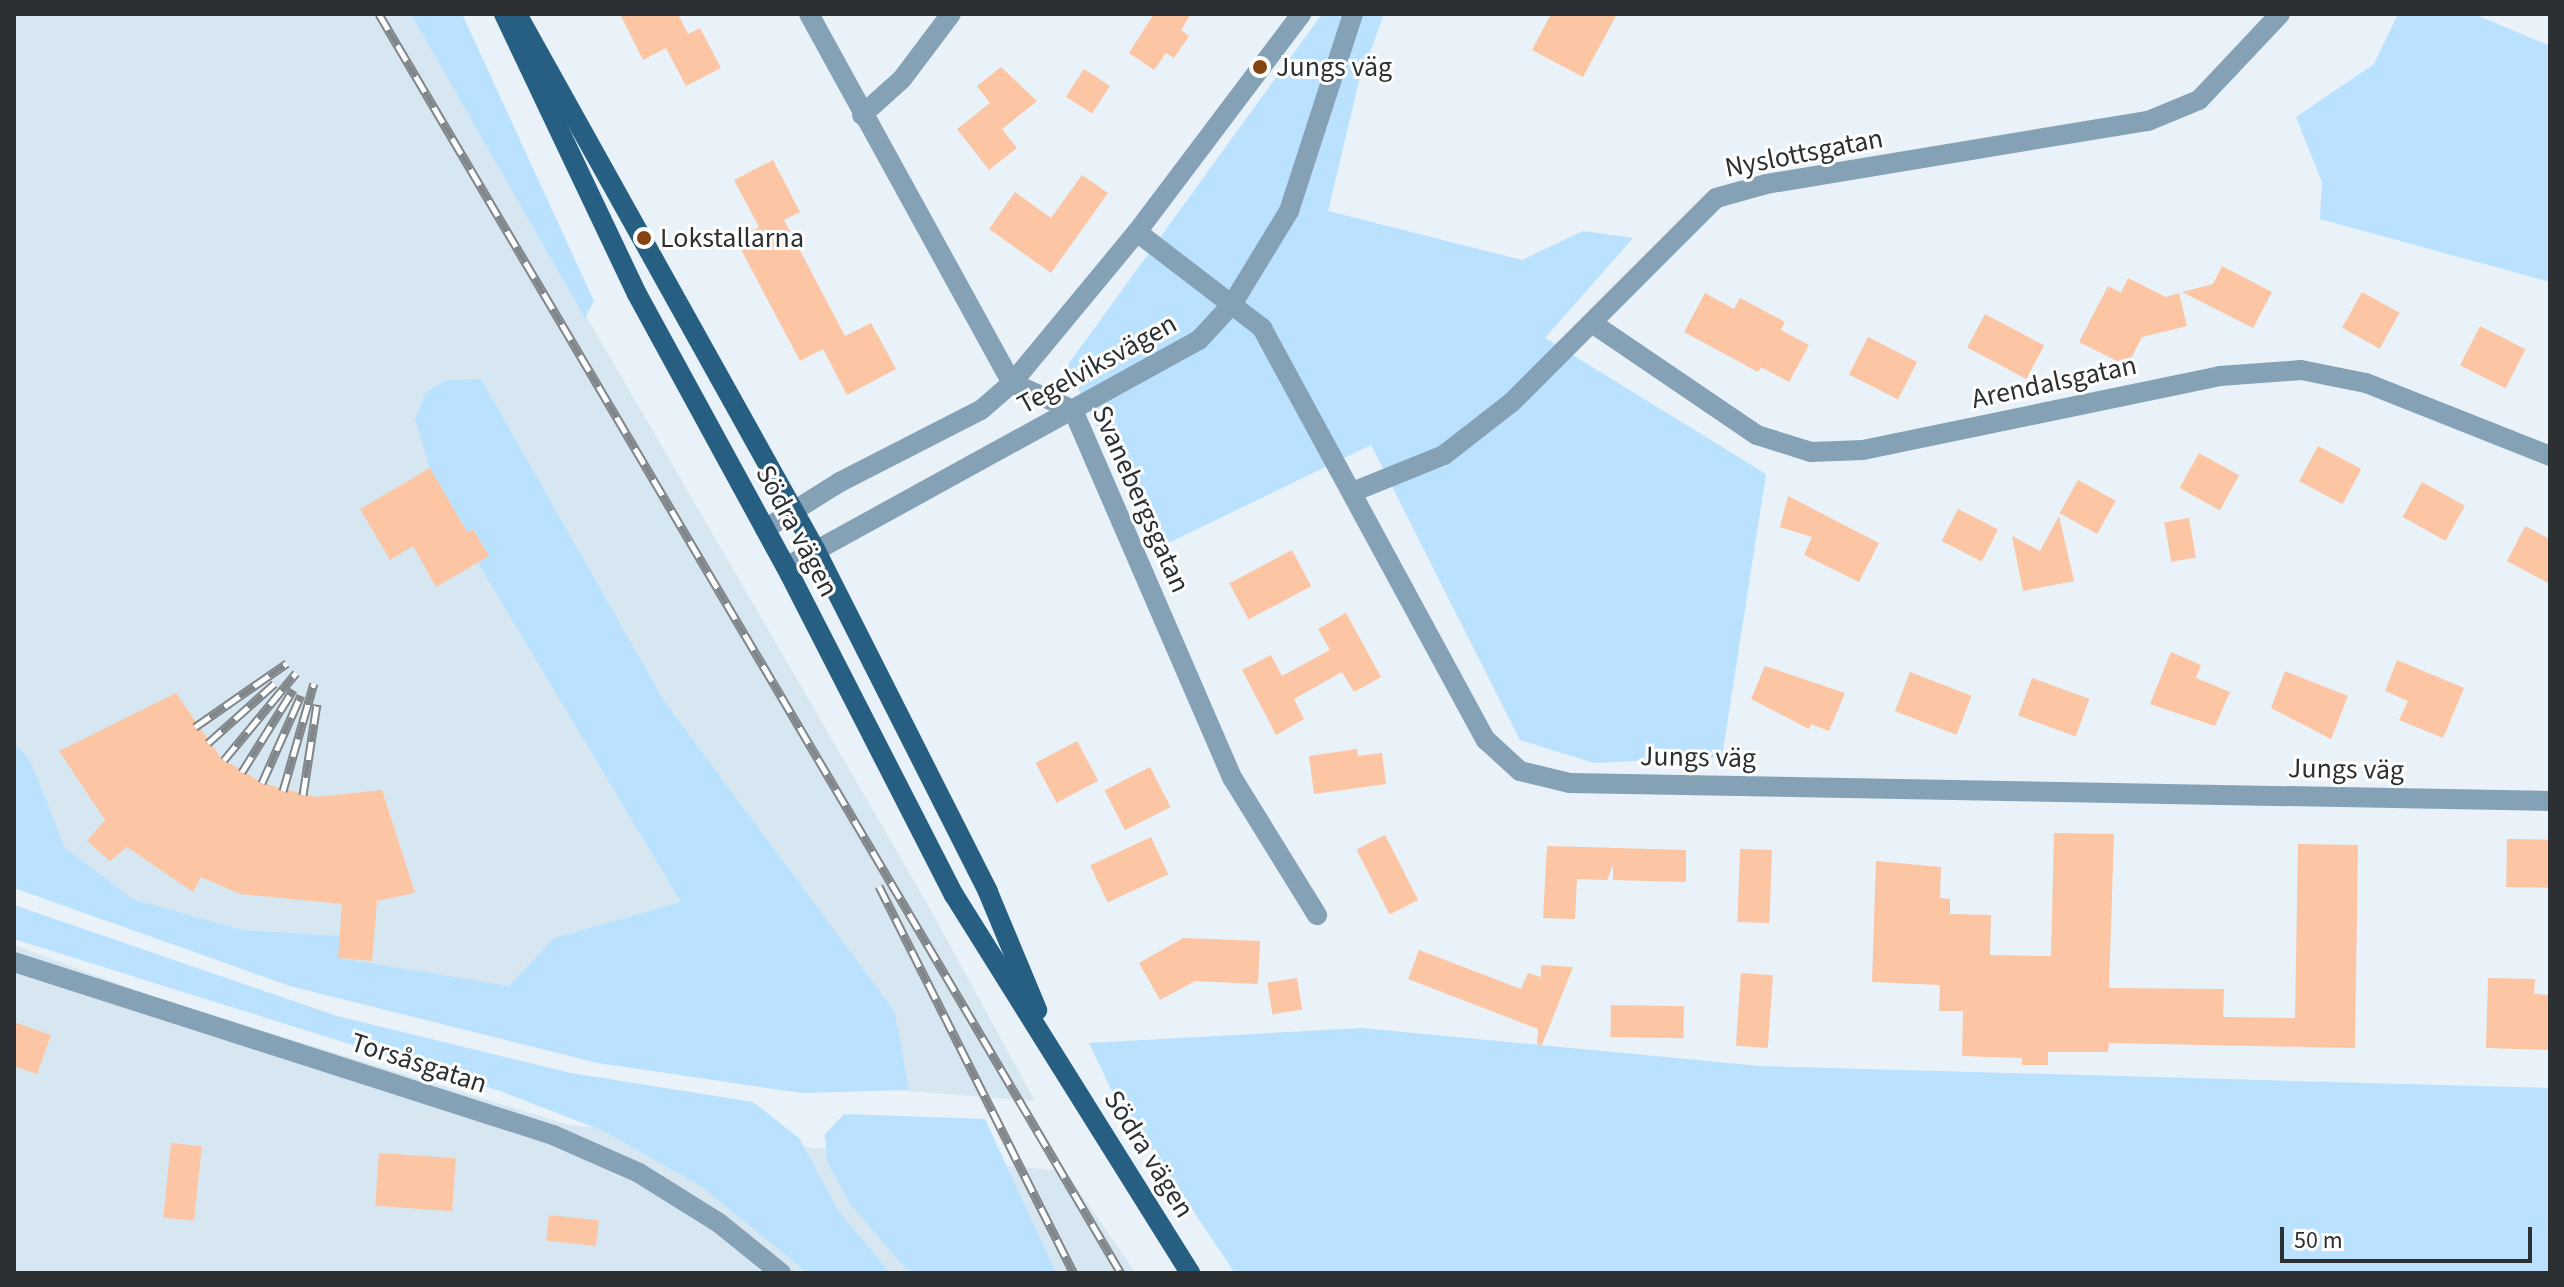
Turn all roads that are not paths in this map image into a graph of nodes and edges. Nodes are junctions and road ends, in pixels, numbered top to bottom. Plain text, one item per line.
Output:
1 (504, 14) edge
2 (517, 14) edge
3 (809, 14) edge
4 (951, 14) edge
5 (1301, 14) edge
6 (1353, 14) edge
7 (2280, 14) edge
8 (862, 115) junction
9 (1137, 232) junction
10 (1233, 303) junction
11 (1592, 323) junction
12 (1012, 383) junction
13 (1073, 410) junction
14 (2550, 456) edge
15 (1355, 491) junction
16 (794, 510) junction
17 (765, 529) junction
18 (815, 549) junction
19 (786, 567) junction
20 (2550, 801) edge
21 (1317, 915) dead end
22 (14, 962) edge
23 (1060, 1064) junction
24 (781, 1273) edge
25 (1190, 1273) edge

1 - 17 main road, Södra vägen
2 - 16 main road, Södra vägen
3 - 8 street
4 - 8 street
5 - 9 street, Tegelviksvägen
6 - 10 street, Tegelviksvägen
7 - 11 street, Nyslottsgatan
8 - 12 street
9 - 10 street, Jungs väg
9 - 12 street, Tegelviksvägen
10 - 13 street, Tegelviksvägen
10 - 15 street, Jungs väg
11 - 14 street, Arendalsgatan
11 - 15 street, Nyslottsgatan
12 - 13 street, Svanebergsgatan
12 - 16 street, Tegelviksvägen
13 - 18 street, Tegelviksvägen
13 - 21 street, Svanebergsgatan
15 - 20 street, Jungs väg
16 - 17 street, Tegelviksvägen
16 - 18 main road, Södra vägen
17 - 19 main road, Södra vägen
18 - 19 street, Tegelviksvägen
18 - 23 main road, Södra vägen
19 - 23 main road, Södra vägen
22 - 24 street, Torsåsgatan
23 - 25 main road, Södra vägen

